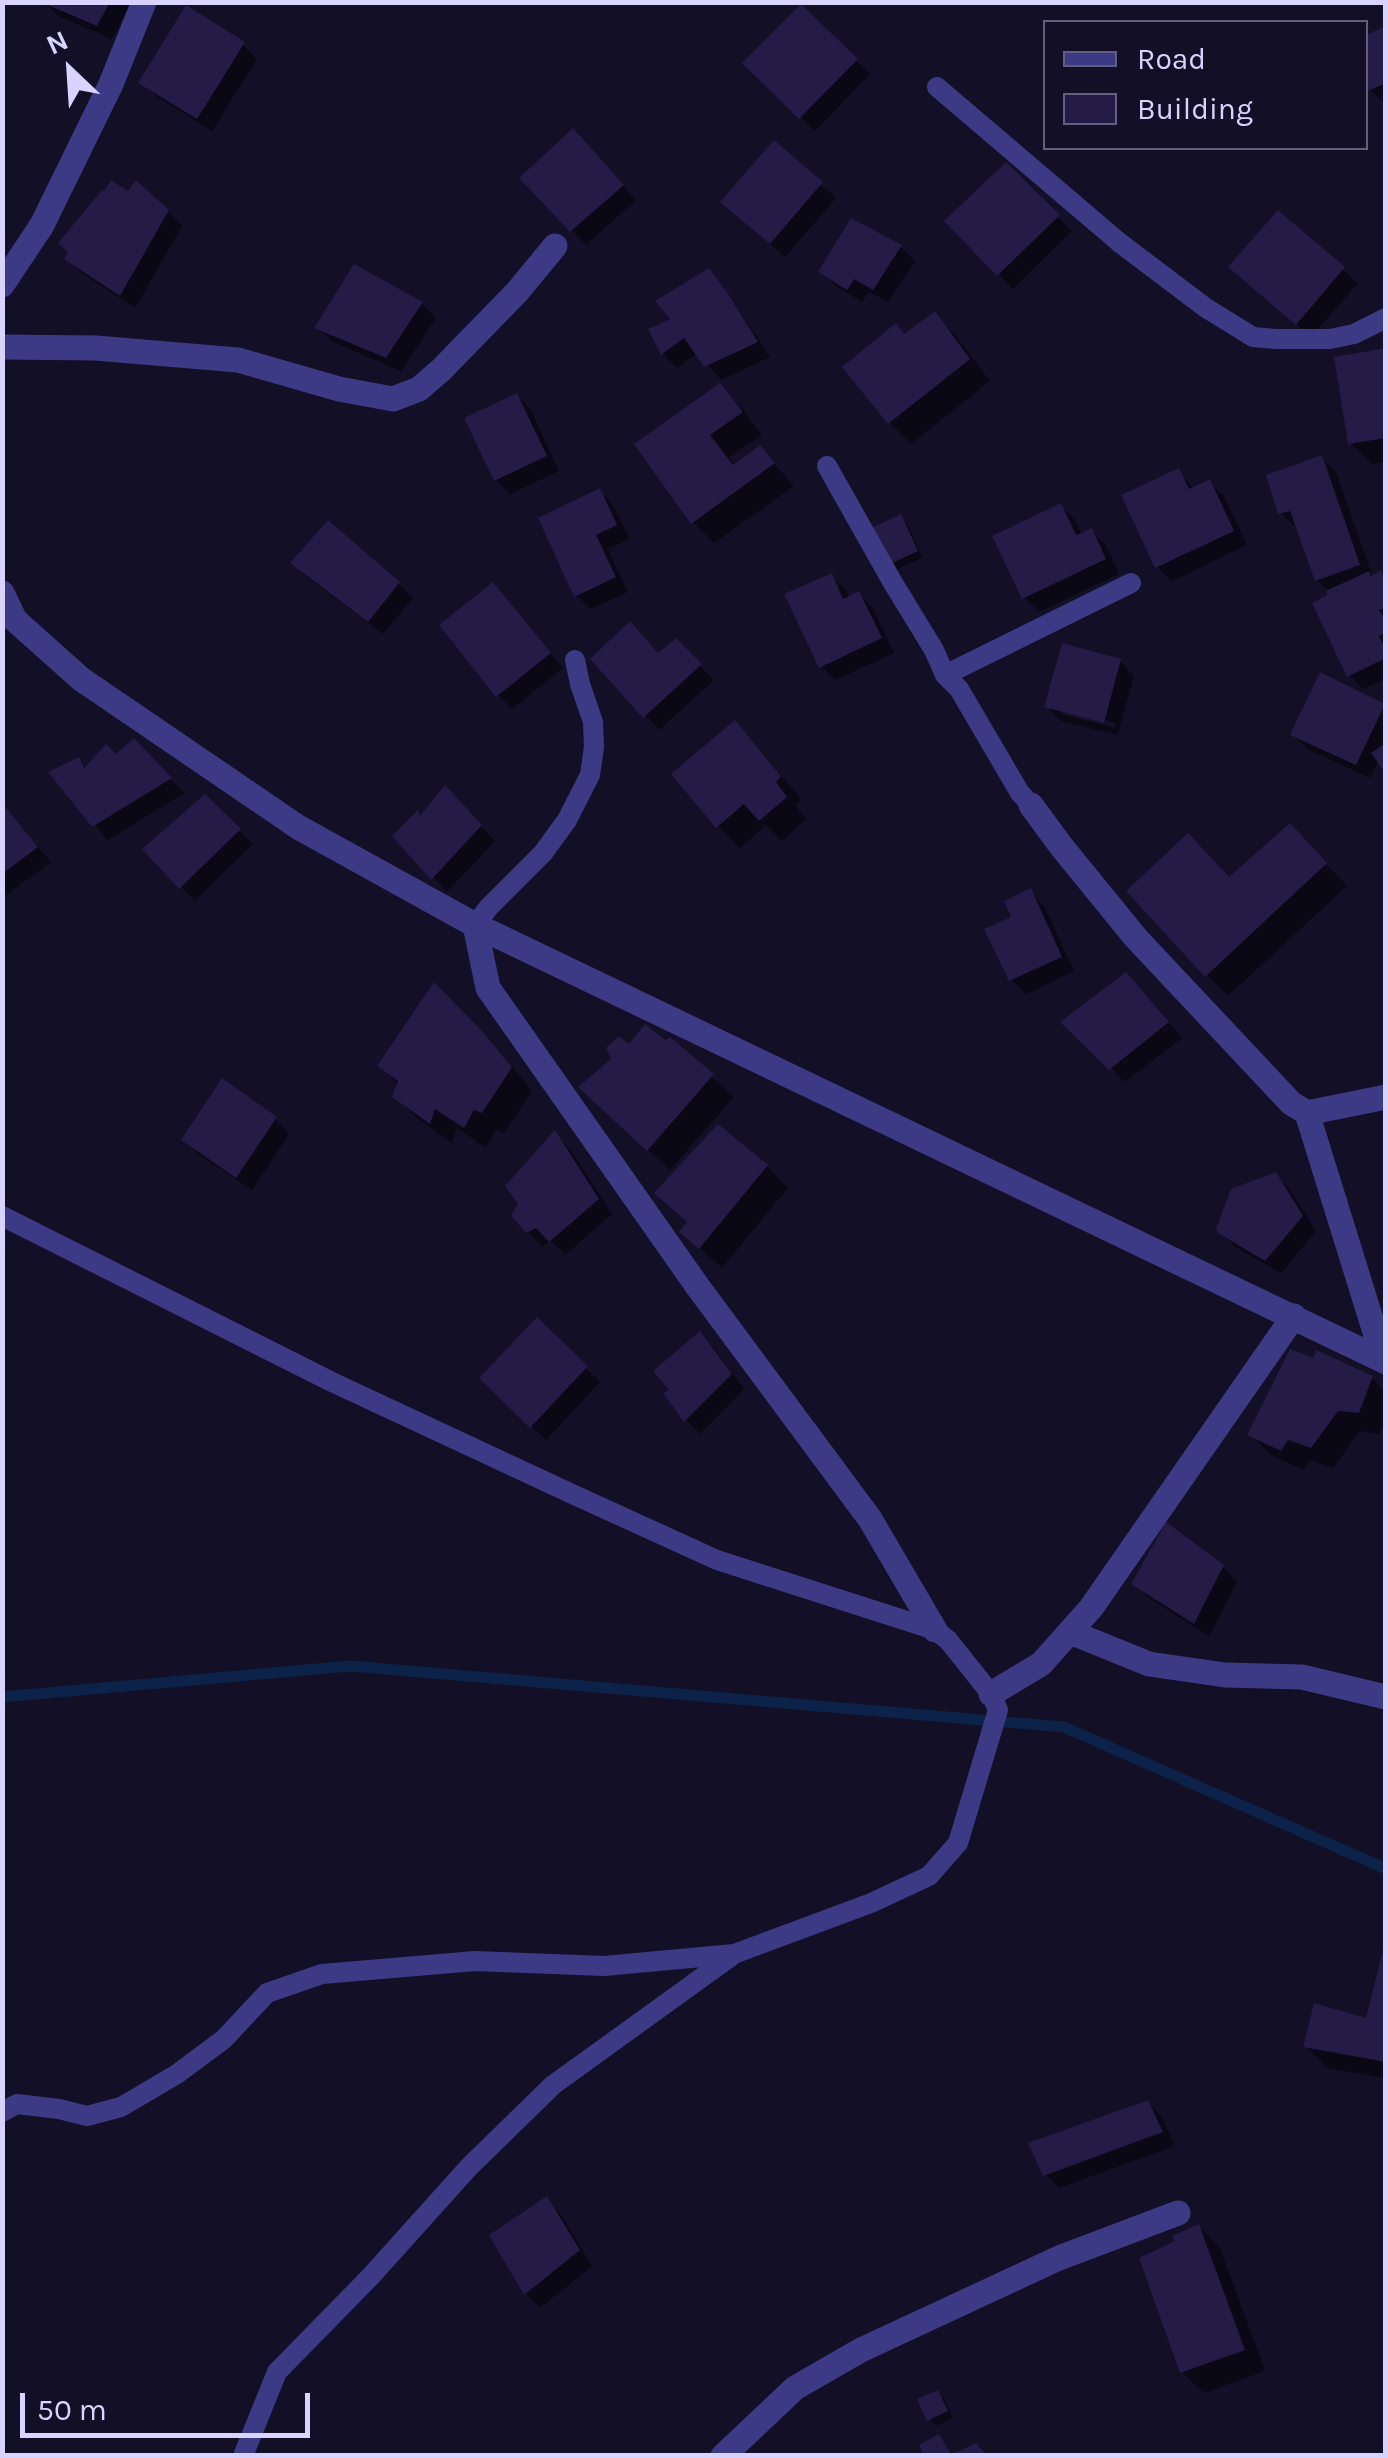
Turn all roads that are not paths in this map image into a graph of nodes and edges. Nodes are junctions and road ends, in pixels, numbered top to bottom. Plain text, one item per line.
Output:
1 (144, 2) edge
2 (937, 88) dead end
3 (555, 246) dead end
4 (2, 284) edge
5 (1386, 318) edge
6 (2, 348) edge
7 (827, 466) dead end
8 (1131, 583) dead end
9 (2, 593) edge
10 (576, 660) dead end
11 (945, 675) junction
12 (1031, 805) joint
13 (475, 925) junction
14 (1386, 1097) edge
15 (1307, 1114) junction
16 (2, 1216) edge
17 (1294, 1316) junction
18 (1385, 1362) edge
19 (935, 1630) junction
20 (1070, 1632) junction
21 (990, 1694) junction
22 (1386, 1697) edge
23 (734, 1954) junction
24 (2, 2112) edge
25 (1178, 2213) dead end
26 (243, 2456) edge
27 (722, 2456) edge

1 - 4 street
2 - 5 lane
3 - 6 street
7 - 11 lane
8 - 11 lane
9 - 13 street
10 - 13 lane
11 - 12 lane
12 - 15 street
13 - 17 street
13 - 19 street
14 - 15 street
15 - 18 street
16 - 19 lane
17 - 18 street
17 - 20 street
19 - 21 lane
20 - 21 street
20 - 22 street
21 - 23 lane
23 - 24 lane
23 - 26 lane
25 - 27 street

